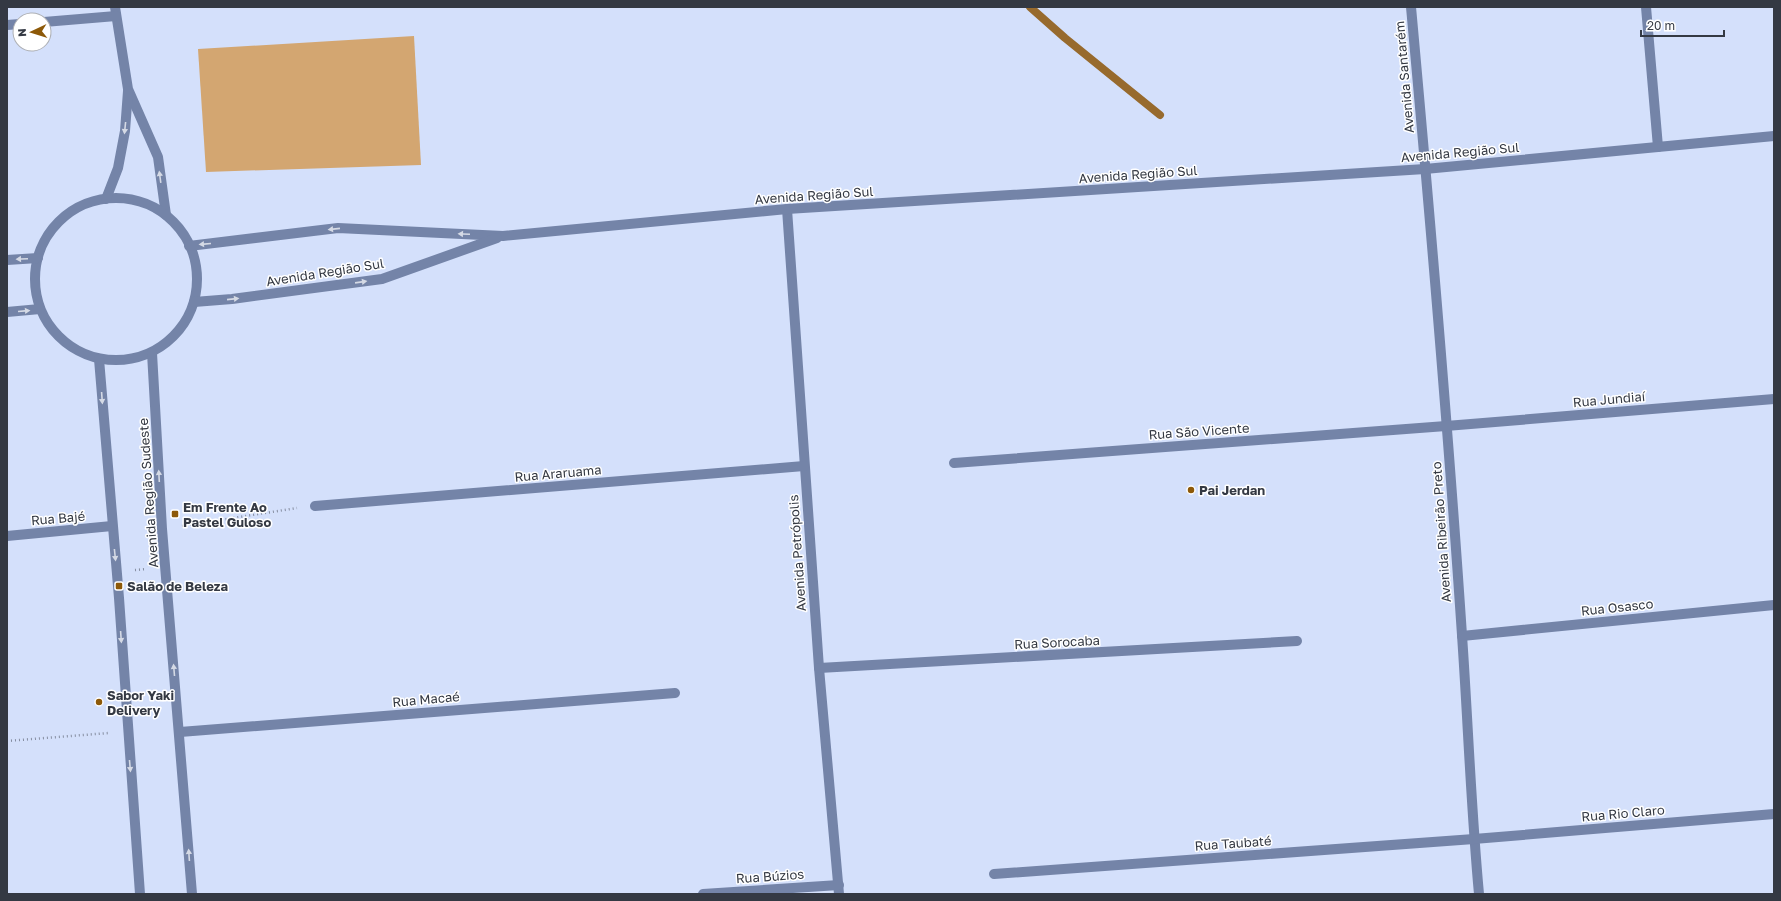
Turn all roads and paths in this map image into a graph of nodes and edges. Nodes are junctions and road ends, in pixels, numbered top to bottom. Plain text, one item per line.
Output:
1 (1411, 7) edge
2 (1646, 7) edge
3 (115, 11) edge
4 (52, 21) edge
5 (128, 89) junction
6 (1774, 136) edge
7 (1658, 147) junction
8 (1425, 169) junction
9 (106, 199) junction
10 (787, 209) junction
11 (166, 215) junction
12 (502, 236) junction
13 (189, 246) junction
14 (38, 258) junction
15 (7, 260) edge
16 (194, 302) junction
17 (40, 309) junction
18 (7, 312) edge
19 (152, 352) junction
20 (99, 359) junction
21 (1774, 399) edge
22 (1446, 426) junction
23 (954, 463) dead end
24 (804, 466) junction
25 (315, 506) joint
26 (112, 526) junction
27 (162, 529) junction
28 (7, 536) edge
29 (165, 568) junction
30 (116, 572) junction
31 (1774, 604) edge
32 (1462, 636) junction
33 (1297, 641) dead end
34 (819, 668) junction
35 (675, 692) dead end
36 (128, 732) junction
37 (180, 732) junction
38 (7, 741) edge
39 (1774, 814) edge
40 (1474, 839) junction
41 (994, 874) dead end
42 (839, 889) edge
43 (140, 894) edge
44 (192, 894) edge
45 (703, 894) edge
46 (1479, 894) edge

1 - 8 street, Avenida Santarém
2 - 7 street
3 - 4 street
3 - 5 street
5 -> 9 street
11 -> 5 street
6 - 7 street, Avenida Região Sul
7 - 8 street, Avenida Região Sul
8 - 10 street, Avenida Região Sul
8 - 22 street, Avenida Ribeirão Preto
9 - 11 street
9 - 14 street
10 - 12 street, Avenida Região Sul
10 - 24 street, Avenida Petrópolis
11 - 13 street
12 -> 13 street, Avenida Região Sul
16 -> 12 street, Avenida Região Sul
13 - 16 street
14 -> 15 street
14 - 17 street
16 - 19 street
18 -> 17 street
17 - 20 street
19 - 20 street
27 -> 19 street, Avenida Região Sudeste
20 -> 26 street
21 - 22 street, Rua Jundiaí
22 - 23 street, Rua São Vicente
22 - 32 street, Avenida Ribeirão Preto
24 - 25 street, Rua Araruama
24 - 34 street, Avenida Petrópolis
25 - 27 path
26 - 28 street, Rua Bajé
26 -> 30 street
27 - 29 street, Avenida Região Sudeste
29 - 30 path
37 -> 29 street, Avenida Região Sudeste
30 -> 36 street
31 - 32 street, Rua Osasco
32 - 40 street, Avenida Ribeirão Preto
33 - 34 street, Rua Sorocaba
34 - 42 street, Avenida Petrópolis
35 - 37 street, Rua Macaé
36 - 38 path
36 -> 43 street
44 -> 37 street, Avenida Região Sudeste
39 - 40 street, Rua Rio Claro
40 - 41 street, Rua Taubaté
40 - 46 street, Avenida Ribeirão Preto
42 - 45 street, Rua Búzios

